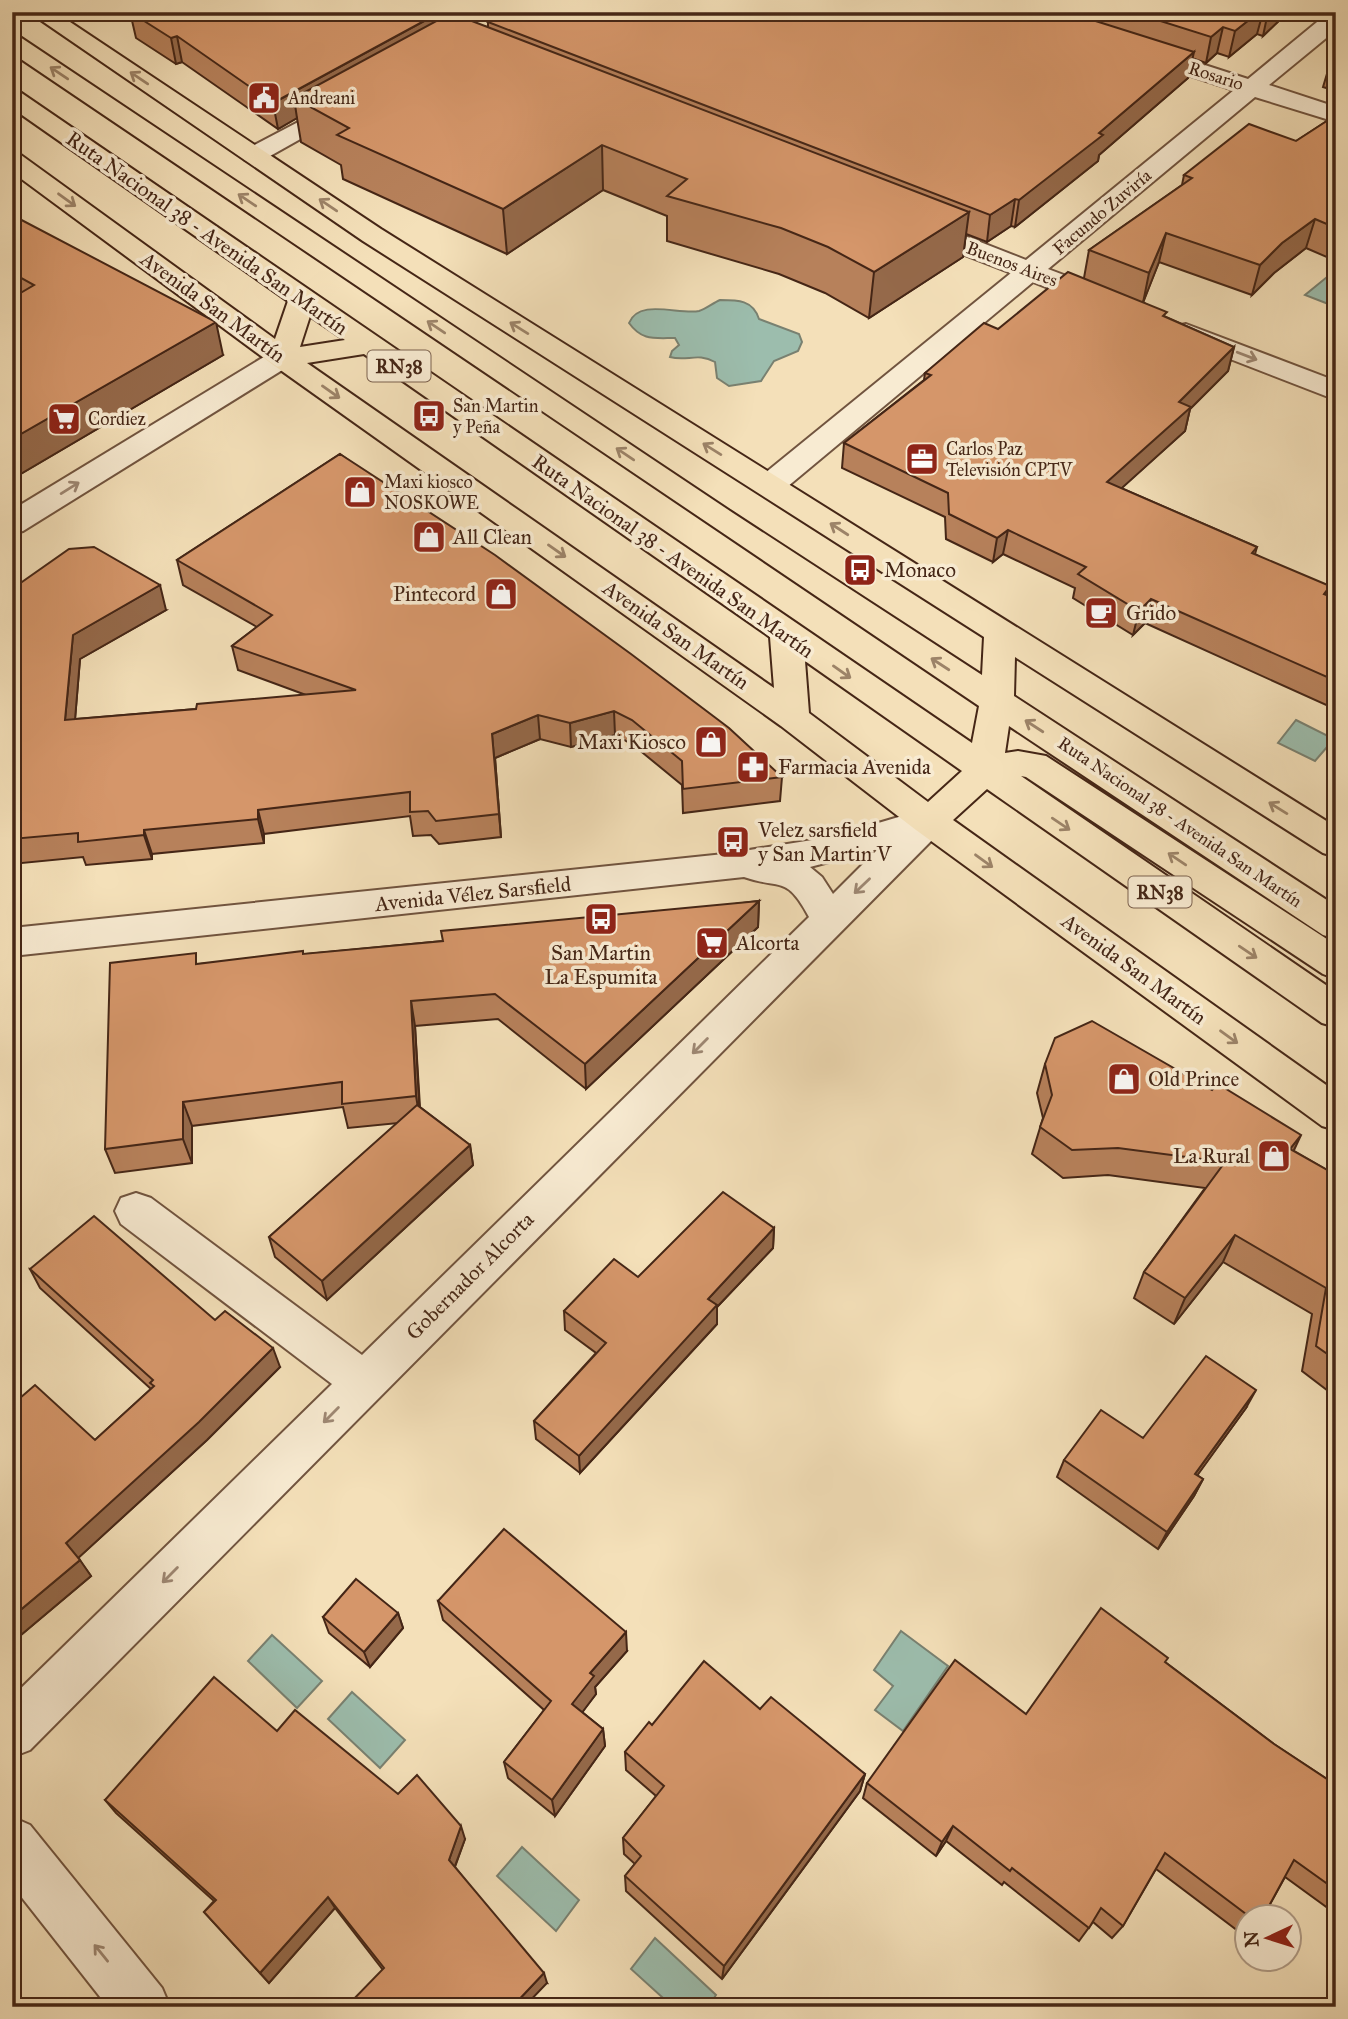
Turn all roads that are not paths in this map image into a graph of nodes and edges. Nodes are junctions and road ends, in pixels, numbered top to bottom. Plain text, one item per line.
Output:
1 (40, 12) edge
2 (1336, 18) edge
3 (12, 42) edge
4 (1119, 45) edge
5 (12, 67) edge
6 (1250, 87) junction
7 (360, 96) edge
8 (12, 97) edge
9 (1336, 115) edge
10 (164, 144) junction
11 (254, 155) junction
12 (12, 160) edge
13 (205, 172) junction
14 (890, 216) edge
15 (1031, 272) junction
16 (303, 298) junction
17 (1132, 311) edge
18 (1158, 321) edge
19 (369, 345) junction
20 (282, 358) junction
21 (1336, 391) edge
22 (770, 485) junction
23 (722, 520) junction
24 (12, 524) edge
25 (671, 553) junction
26 (1000, 632) junction
27 (786, 633) junction
28 (997, 701) junction
29 (793, 718) junction
30 (984, 772) junction
31 (929, 821) junction
32 (1336, 844) edge
33 (724, 867) junction
34 (828, 919) junction
35 (1336, 926) edge
36 (12, 942) edge
37 (1336, 964) edge
38 (1336, 1012) edge
39 (1336, 1114) edge
40 (136, 1211) dead end
41 (364, 1382) junction
42 (12, 1732) edge
43 (12, 1843) edge
44 (144, 2007) edge

11 -> 1 main road
2 - 6 street, Facundo Zuviría
10 -> 3 main road, Ruta Nacional 38 - Avenida San Martín / RN38
4 - 6 street, Rosario
5 - 10 main road
6 - 9 street, Rosario
6 - 15 street, Facundo Zuviría
7 - 11 street
8 - 16 main road, Ruta Nacional 38 - Avenida San Martín / RN38
10 - 13 main road, Ruta Nacional 38 - Avenida San Martín / RN38
11 - 13 main road
22 -> 11 main road
12 -> 20 main road, Avenida San Martín
23 -> 13 main road, Ruta Nacional 38 - Avenida San Martín / RN38
14 - 15 street, Buenos Aires
15 - 17 street, Buenos Aires
15 - 22 street, Facundo Zuviría
16 - 19 main road, Ruta Nacional 38 - Avenida San Martín / RN38
16 - 20 main road
18 -> 21 street
19 - 20 main road
19 - 25 main road, Ruta Nacional 38 - Avenida San Martín / RN38
24 -> 20 street
20 -> 29 main road, Avenida San Martín
22 - 23 main road
26 -> 22 main road
23 - 25 main road
28 -> 23 main road, Ruta Nacional 38 - Avenida San Martín / RN38
25 - 27 main road, Ruta Nacional 38 - Avenida San Martín / RN38
26 - 28 main road
32 -> 26 main road
27 - 29 main road
27 -> 30 main road, Ruta Nacional 38 - Avenida San Martín / RN38
28 - 30 main road
35 -> 28 main road, Ruta Nacional 38 - Avenida San Martín / RN38
29 - 31 main road, Avenida San Martín
30 - 31 main road
37 -> 30 main road
30 -> 38 main road, Ruta Nacional 38 - Avenida San Martín / RN38
31 - 33 street, Avenida Vélez Sarsfield
31 -> 34 street, Gobernador Alcorta
31 -> 39 main road, Avenida San Martín
33 - 34 street
33 - 36 street, Avenida Vélez Sarsfield
34 -> 41 street, Gobernador Alcorta
40 - 41 street
41 -> 42 street, Gobernador Alcorta
44 -> 43 street

